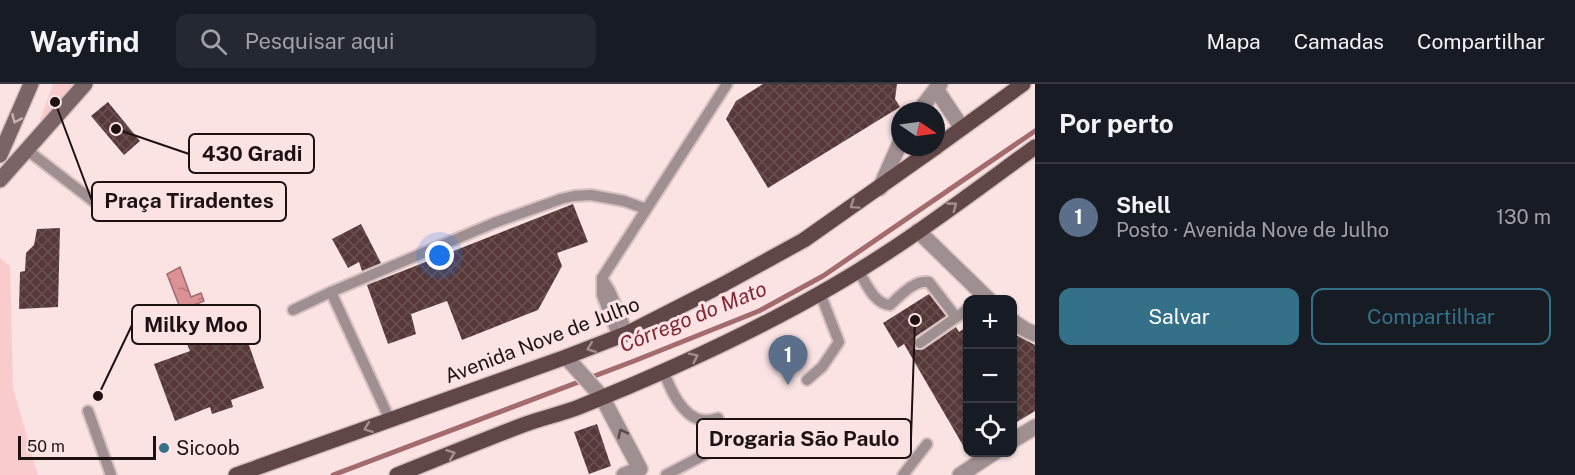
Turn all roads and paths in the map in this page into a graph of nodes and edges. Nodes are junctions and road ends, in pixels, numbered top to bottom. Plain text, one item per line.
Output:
1 (31, 84) edge
2 (85, 84) edge
3 (727, 84) edge
4 (1023, 84) edge
5 (938, 86) edge
6 (926, 102) edge
7 (962, 128) junction
8 (945, 140) edge
9 (1035, 147) edge
10 (27, 150) junction
11 (0, 154) edge
12 (894, 156) edge
13 (924, 156) edge
14 (0, 180) edge
15 (880, 188) junction
16 (97, 204) dead end
17 (646, 209) junction
18 (918, 231) junction
19 (858, 270) junction
20 (331, 292) junction
21 (820, 292) junction
22 (981, 295) edge
23 (293, 310) dead end
24 (963, 312) edge
25 (956, 317) junction
26 (1017, 324) edge
27 (1035, 334) edge
28 (623, 335) junction
29 (920, 343) dead end
30 (566, 357) junction
31 (664, 372) junction
32 (807, 380) dead end
33 (600, 395) junction
34 (88, 411) dead end
35 (390, 420) junction
36 (1035, 427) edge
37 (1017, 438) edge
38 (927, 444) dead end
39 (989, 457) edge
40 (641, 472) edge
41 (111, 475) edge
42 (236, 475) edge
43 (397, 475) edge
44 (624, 475) edge
45 (666, 475) edge
46 (903, 475) edge
47 (960, 475) edge

1 -> 11 main road
2 - 10 main road
3 - 17 lane
4 - 7 main road, Avenida Nove de Julho
5 - 6 street
5 - 7 street
7 - 8 main road, Avenida Nove de Julho
18 -> 9 main road
10 - 14 main road
10 - 16 lane
12 - 15 street
13 - 15 main road, Avenida Nove de Julho
15 -> 28 main road, Avenida Nove de Julho
17 - 20 lane
17 - 28 lane
18 - 19 main road
18 - 22 street
19 - 21 main road
19 - 25 lane
20 - 23 lane
20 - 35 lane
31 -> 21 main road
21 - 32 lane
24 - 25 lane
25 - 29 lane
26 - 27 street
28 -> 30 main road, Avenida Nove de Julho
30 - 33 street
30 - 35 main road, Avenida Nove de Julho
31 - 33 main road
31 - 45 lane
40 -> 33 street
43 -> 33 main road
34 - 41 lane
35 -> 42 main road, Avenida Nove de Julho
36 - 37 street
38 - 46 lane
39 - 47 street
40 - 44 street

